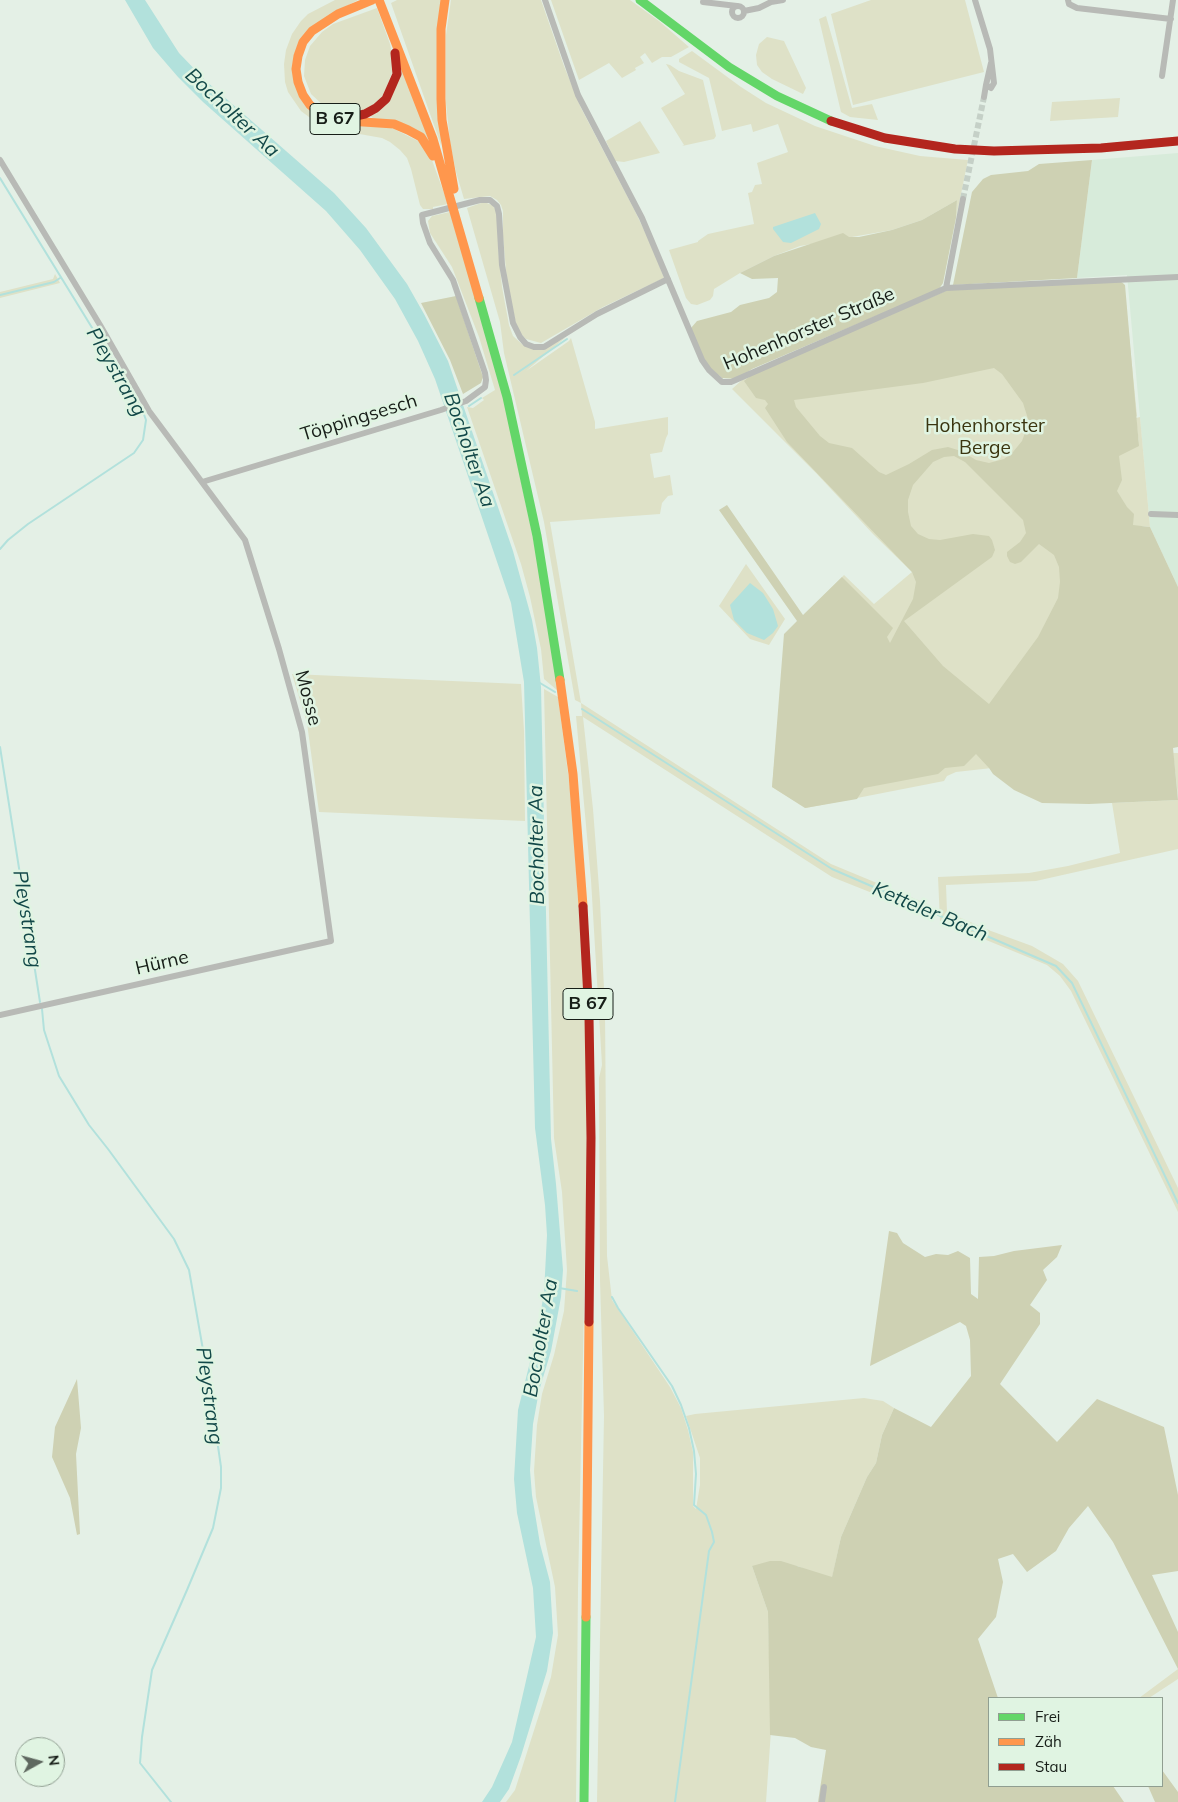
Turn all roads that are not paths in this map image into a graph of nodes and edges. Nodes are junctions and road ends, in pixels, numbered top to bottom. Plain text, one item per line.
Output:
1 (372, 0) edge
2 (445, 0) edge
3 (545, 0) edge
4 (640, 0) edge
5 (783, 0) edge
6 (975, 0) edge
7 (1068, 0) edge
8 (1173, 0) edge
9 (382, 2) edge
10 (703, 2) dead end
11 (737, 6) junction
12 (356, 8) junction
13 (744, 11) junction
14 (1173, 14) edge
15 (1162, 76) dead end
16 (984, 97) tunnel mouth
17 (1178, 141) edge
18 (0, 160) edge
19 (456, 198) junction
20 (963, 199) tunnel mouth
21 (457, 219) junction
22 (1178, 277) edge
23 (668, 279) junction
24 (946, 288) junction
25 (202, 482) junction
26 (1151, 514) dead end
27 (1178, 515) edge
28 (330, 940) joint
29 (0, 1015) edge
30 (824, 1787) dead end
31 (584, 1802) edge
32 (590, 1802) edge
33 (822, 1802) edge

1 - 12 main road, B 67
2 - 19 main road, B 67
3 - 23 street, Hohenhorster Straße
4 - 17 main road
5 - 13 street
6 - 16 street
7 - 14 street
8 - 14 street
9 - 12 main road, B 67
9 - 12 main road, B 67
9 - 19 main road, B 67
9 - 21 main road, B 67
10 - 11 street
11 - 13 street
11 - 13 street
12 - 21 main road, B 67
14 - 15 street
18 - 25 street
19 - 32 main road, B 67
20 - 24 street
21 - 31 main road, B 67
22 - 24 street, Hohenhorster Straße
23 - 24 street, Hohenhorster Straße
23 - 25 street, Töppingsesch
25 - 28 street, Mosse
26 - 27 street
28 - 29 street, Hürne
30 - 33 street

